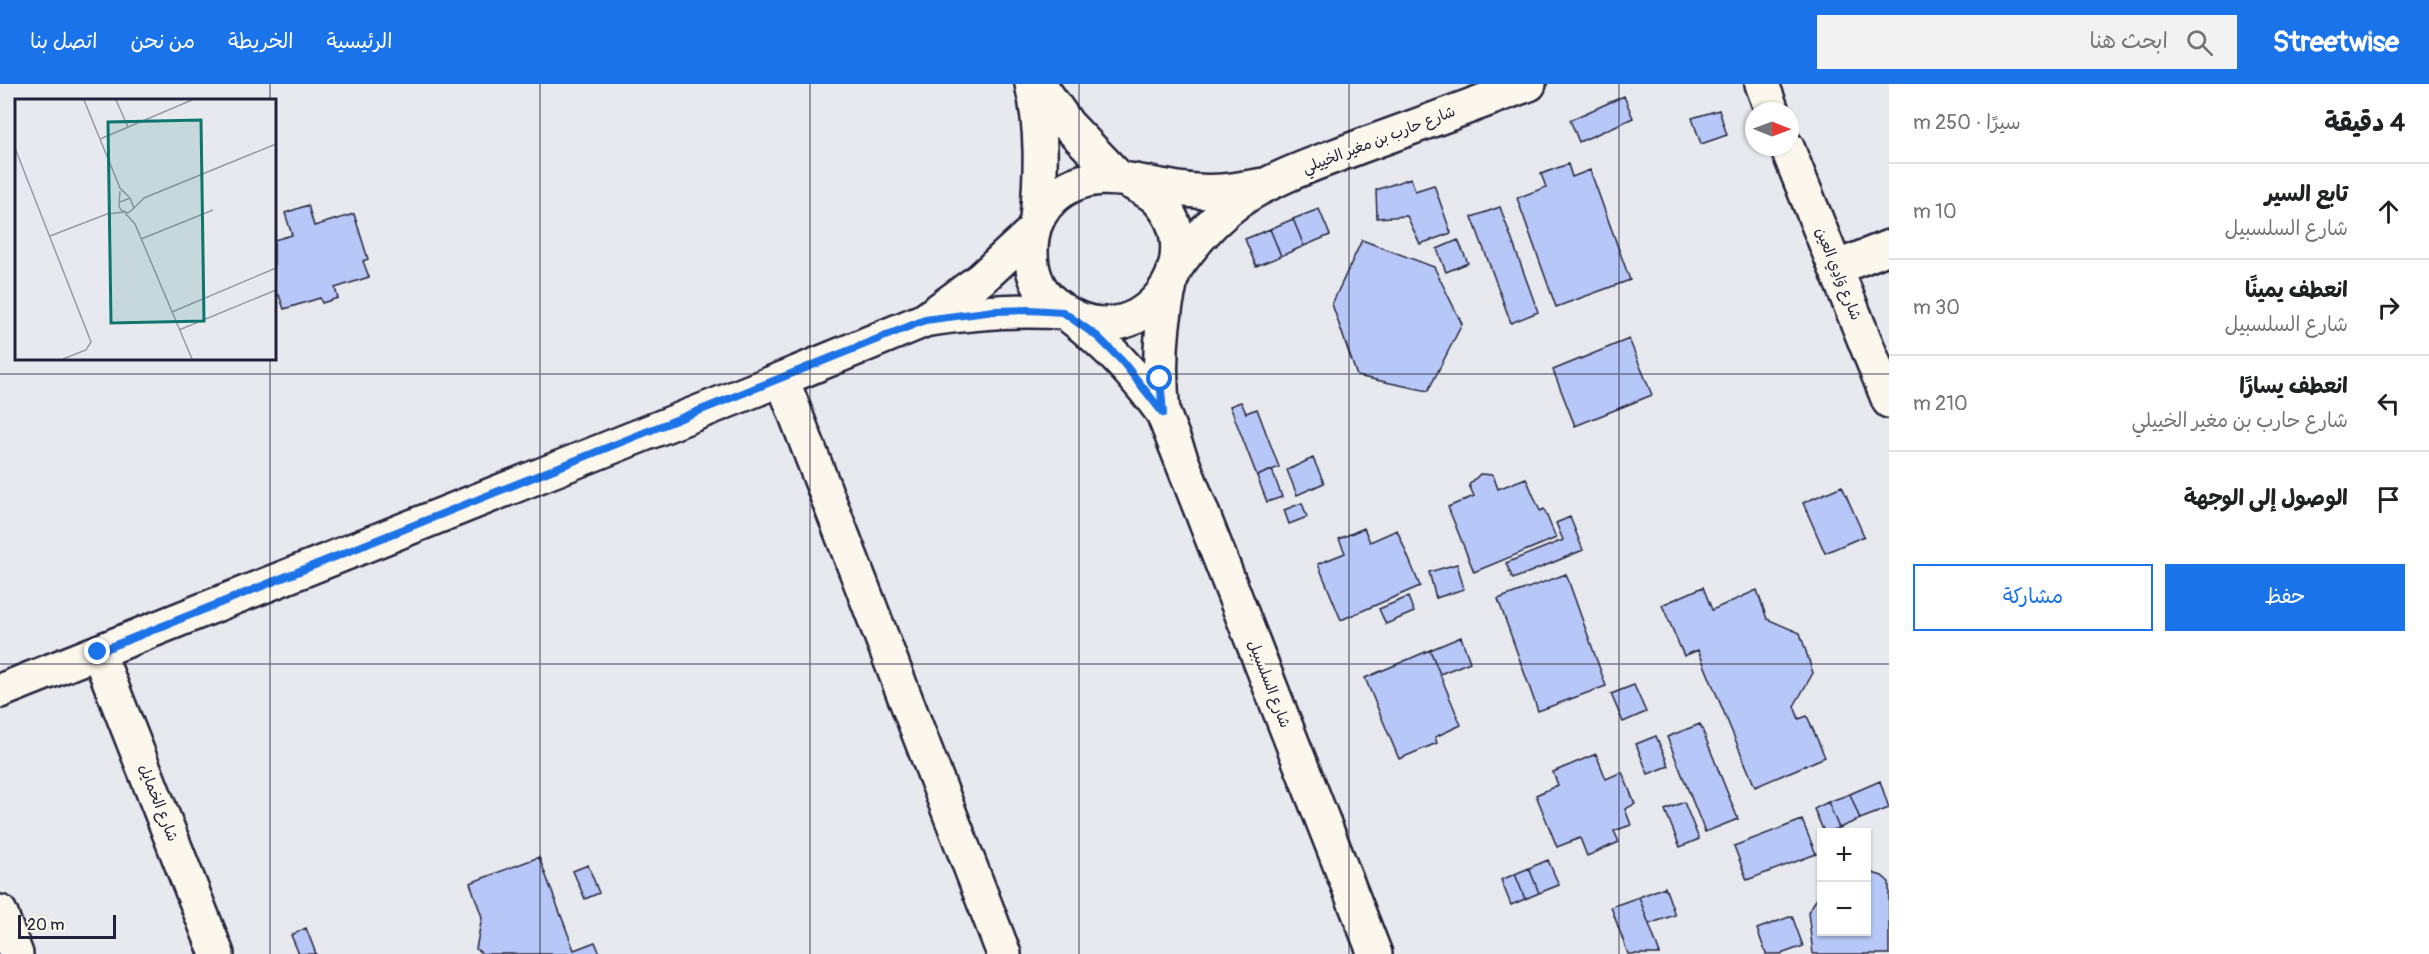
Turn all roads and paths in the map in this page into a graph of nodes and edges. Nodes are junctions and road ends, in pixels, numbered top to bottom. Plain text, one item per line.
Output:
1 (1032, 84) edge
2 (1038, 84) edge
3 (1529, 84) edge
4 (1762, 84) edge
5 (1769, 102) edge
6 (1791, 156) edge
7 (1124, 180) junction
8 (1264, 185) junction
9 (1035, 226) junction
10 (1889, 247) edge
11 (1836, 268) junction
12 (1173, 275) junction
13 (1067, 315) junction
14 (925, 320) junction
15 (782, 379) junction
16 (1889, 401) edge
17 (1163, 413) junction
18 (98, 652) junction
19 (0, 691) edge
20 (0, 912) edge
21 (16, 954) edge
22 (218, 954) edge
23 (1004, 954) edge
24 (1375, 954) edge

1 - 9 street
2 - 7 street
3 - 8 street, شارع حارب بن مغير الخييلي
4 - 5 street
6 - 11 street, شارع وَادِي العين
7 - 8 street, شارع حارب بن مغير الخييلي
7 - 9 street
7 - 12 street
8 - 12 street, شارع حارب بن مغير الخييلي
9 - 13 street
9 - 14 street
10 - 11 street
11 - 16 street, شارع وَادِي العين
12 - 13 street
12 - 17 street, شارع السلسبيل
13 - 14 street
13 - 17 street, شارع السلسبيل
14 - 15 street
15 - 18 street
15 - 23 street
17 - 24 street, شارع السلسبيل
18 - 19 street
18 - 22 street, شارع الخمايل
20 - 21 street

